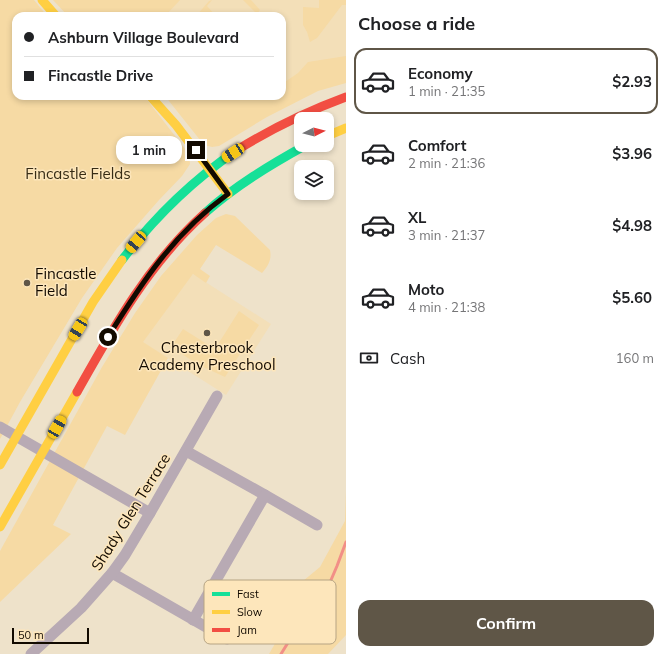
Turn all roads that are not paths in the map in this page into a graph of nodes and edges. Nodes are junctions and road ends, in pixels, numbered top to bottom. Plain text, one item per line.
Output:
1 (42, 0) edge
2 (52, 12) edge
3 (346, 97) edge
4 (154, 100) edge
5 (346, 128) edge
6 (334, 133) edge
7 (294, 152) edge
8 (211, 169) junction
9 (228, 194) junction
10 (217, 396) dead end
11 (0, 427) edge
12 (17, 436) junction
13 (43, 451) junction
14 (186, 451) junction
15 (0, 466) edge
16 (265, 495) junction
17 (150, 513) junction
18 (317, 525) dead end
19 (0, 527) edge
20 (112, 573) junction
21 (216, 580) edge
22 (204, 601) edge
23 (193, 620) junction
24 (204, 626) edge
25 (35, 653) edge

1 - 2 main road
3 - 8 main road
4 - 8 main road
5 - 6 main road
7 - 9 main road
8 - 9 main road
8 - 12 main road
9 - 13 main road
10 - 14 street, Shady Glen Terrace
11 - 12 street
12 - 13 street
12 - 15 main road
13 - 17 street
13 - 19 main road
14 - 16 street
14 - 17 street, Shady Glen Terrace
16 - 18 street
16 - 21 street
17 - 20 street, Shady Glen Terrace
20 - 23 street
20 - 25 street, Shady Glen Terrace
22 - 23 street
23 - 24 street

